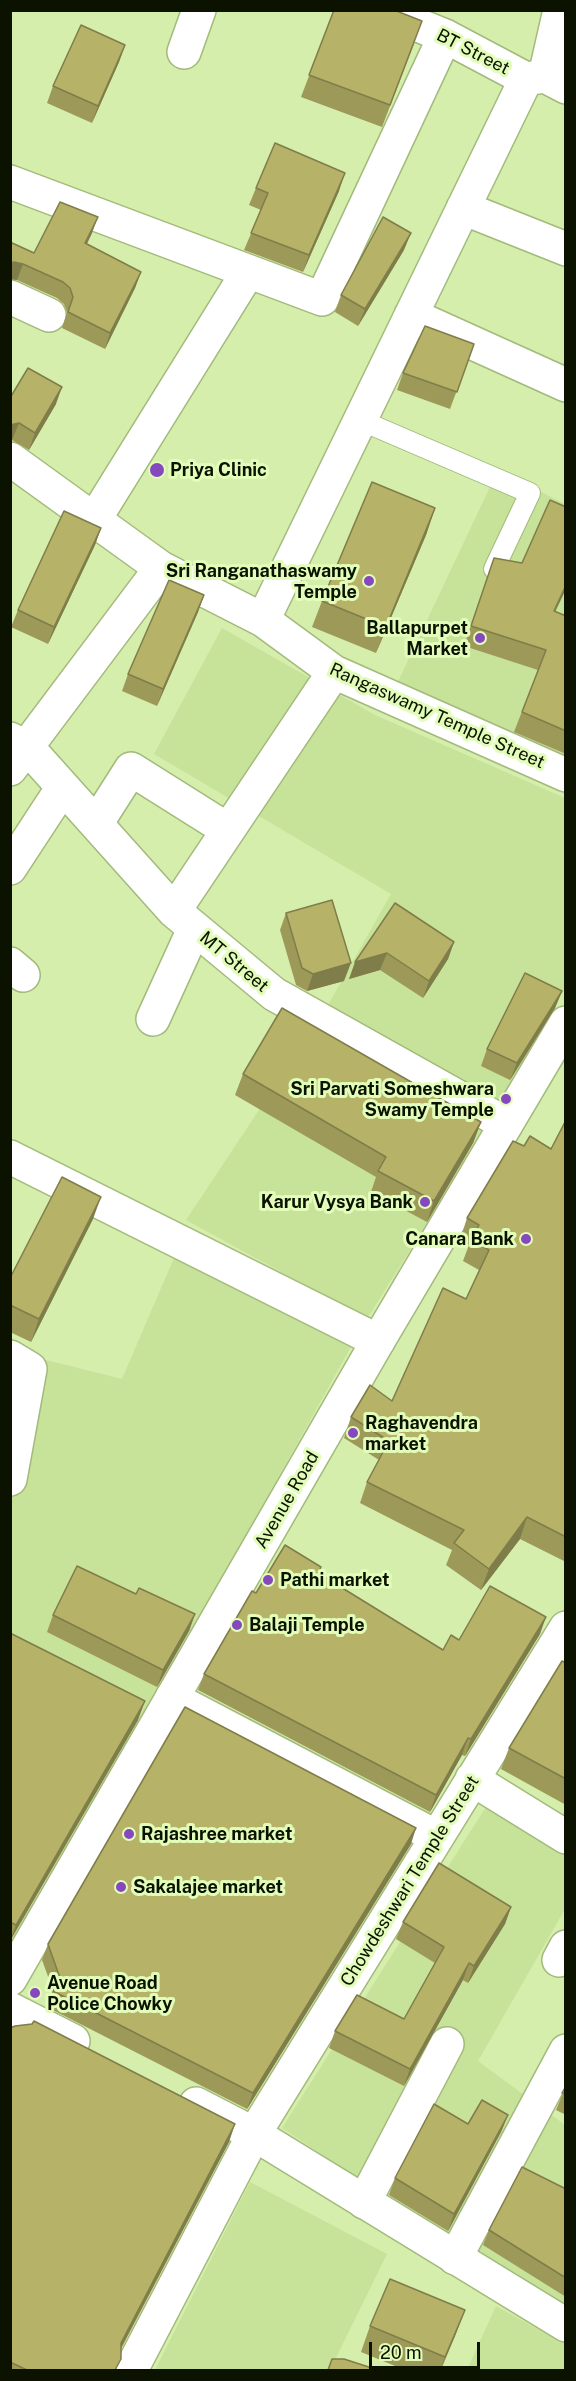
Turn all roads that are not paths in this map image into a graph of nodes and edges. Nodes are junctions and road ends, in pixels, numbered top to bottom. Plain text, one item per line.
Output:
1 (199, 10) edge
2 (381, 10) edge
3 (560, 10) edge
4 (445, 36) junction
5 (184, 52) dead end
6 (545, 81) edge
7 (10, 182) edge
8 (463, 208) junction
9 (566, 249) edge
10 (248, 272) junction
11 (10, 297) edge
12 (50, 315) dead end
13 (411, 315) junction
14 (566, 385) edge
15 (360, 420) junction
16 (10, 459) edge
17 (94, 520) junction
18 (161, 568) junction
19 (494, 569) edge
20 (263, 620) junction
21 (334, 672) junction
22 (16, 752) edge
23 (566, 775) edge
24 (63, 787) junction
25 (96, 824) junction
26 (228, 830) junction
27 (10, 868) edge
28 (184, 920) junction
29 (153, 1019) dead end
30 (566, 1023) edge
31 (506, 1124) junction
32 (10, 1157) edge
33 (378, 1341) junction
34 (10, 1357) edge
35 (12, 1459) edge
36 (566, 1628) edge
37 (134, 1697) edge
38 (169, 1705) junction
39 (472, 1779) junction
40 (437, 1837) junction
41 (566, 1837) edge
42 (10, 1979) edge
43 (10, 2009) edge
44 (447, 2043) dead end
45 (566, 2051) edge
46 (95, 2052) edge
47 (165, 2088) edge
48 (254, 2134) junction
49 (364, 2202) junction
50 (455, 2258) junction
51 (566, 2325) edge
52 (131, 2370) edge

1 - 5 street
2 - 4 street, BT Street
3 - 6 street
4 - 6 street, BT Street
4 - 10 street
6 - 8 street
7 - 10 street
8 - 9 street
8 - 13 street
10 - 17 street
11 - 12 street
13 - 14 street
13 - 15 street
15 - 19 lane
15 - 20 street
16 - 17 street, Rangaswamy Temple Street
17 - 18 street, Rangaswamy Temple Street
18 - 20 street, Rangaswamy Temple Street
18 - 22 street
20 - 21 street, Rangaswamy Temple Street
21 - 23 street, Rangaswamy Temple Street
21 - 26 street
22 - 24 street, MT Street
24 - 25 street, MT Street
24 - 27 street
25 - 26 street
25 - 28 street, MT Street
26 - 28 street
28 - 29 street
28 - 31 street, MT Street
30 - 31 street, Avenue Road
31 - 33 street, Avenue Road
32 - 33 street
33 - 38 street, Avenue Road
34 - 35 street
36 - 39 street, Chowdeshwari Temple Street
37 - 38 street
38 - 40 street
38 - 42 street, Avenue Road
39 - 40 street, Chowdeshwari Temple Street
39 - 41 street
40 - 48 street, Chowdeshwari Temple Street
43 - 46 street
44 - 49 street
45 - 50 street
47 - 48 street
48 - 49 street
48 - 52 street, Chowdeshwari Temple Street
49 - 50 street
50 - 51 street

